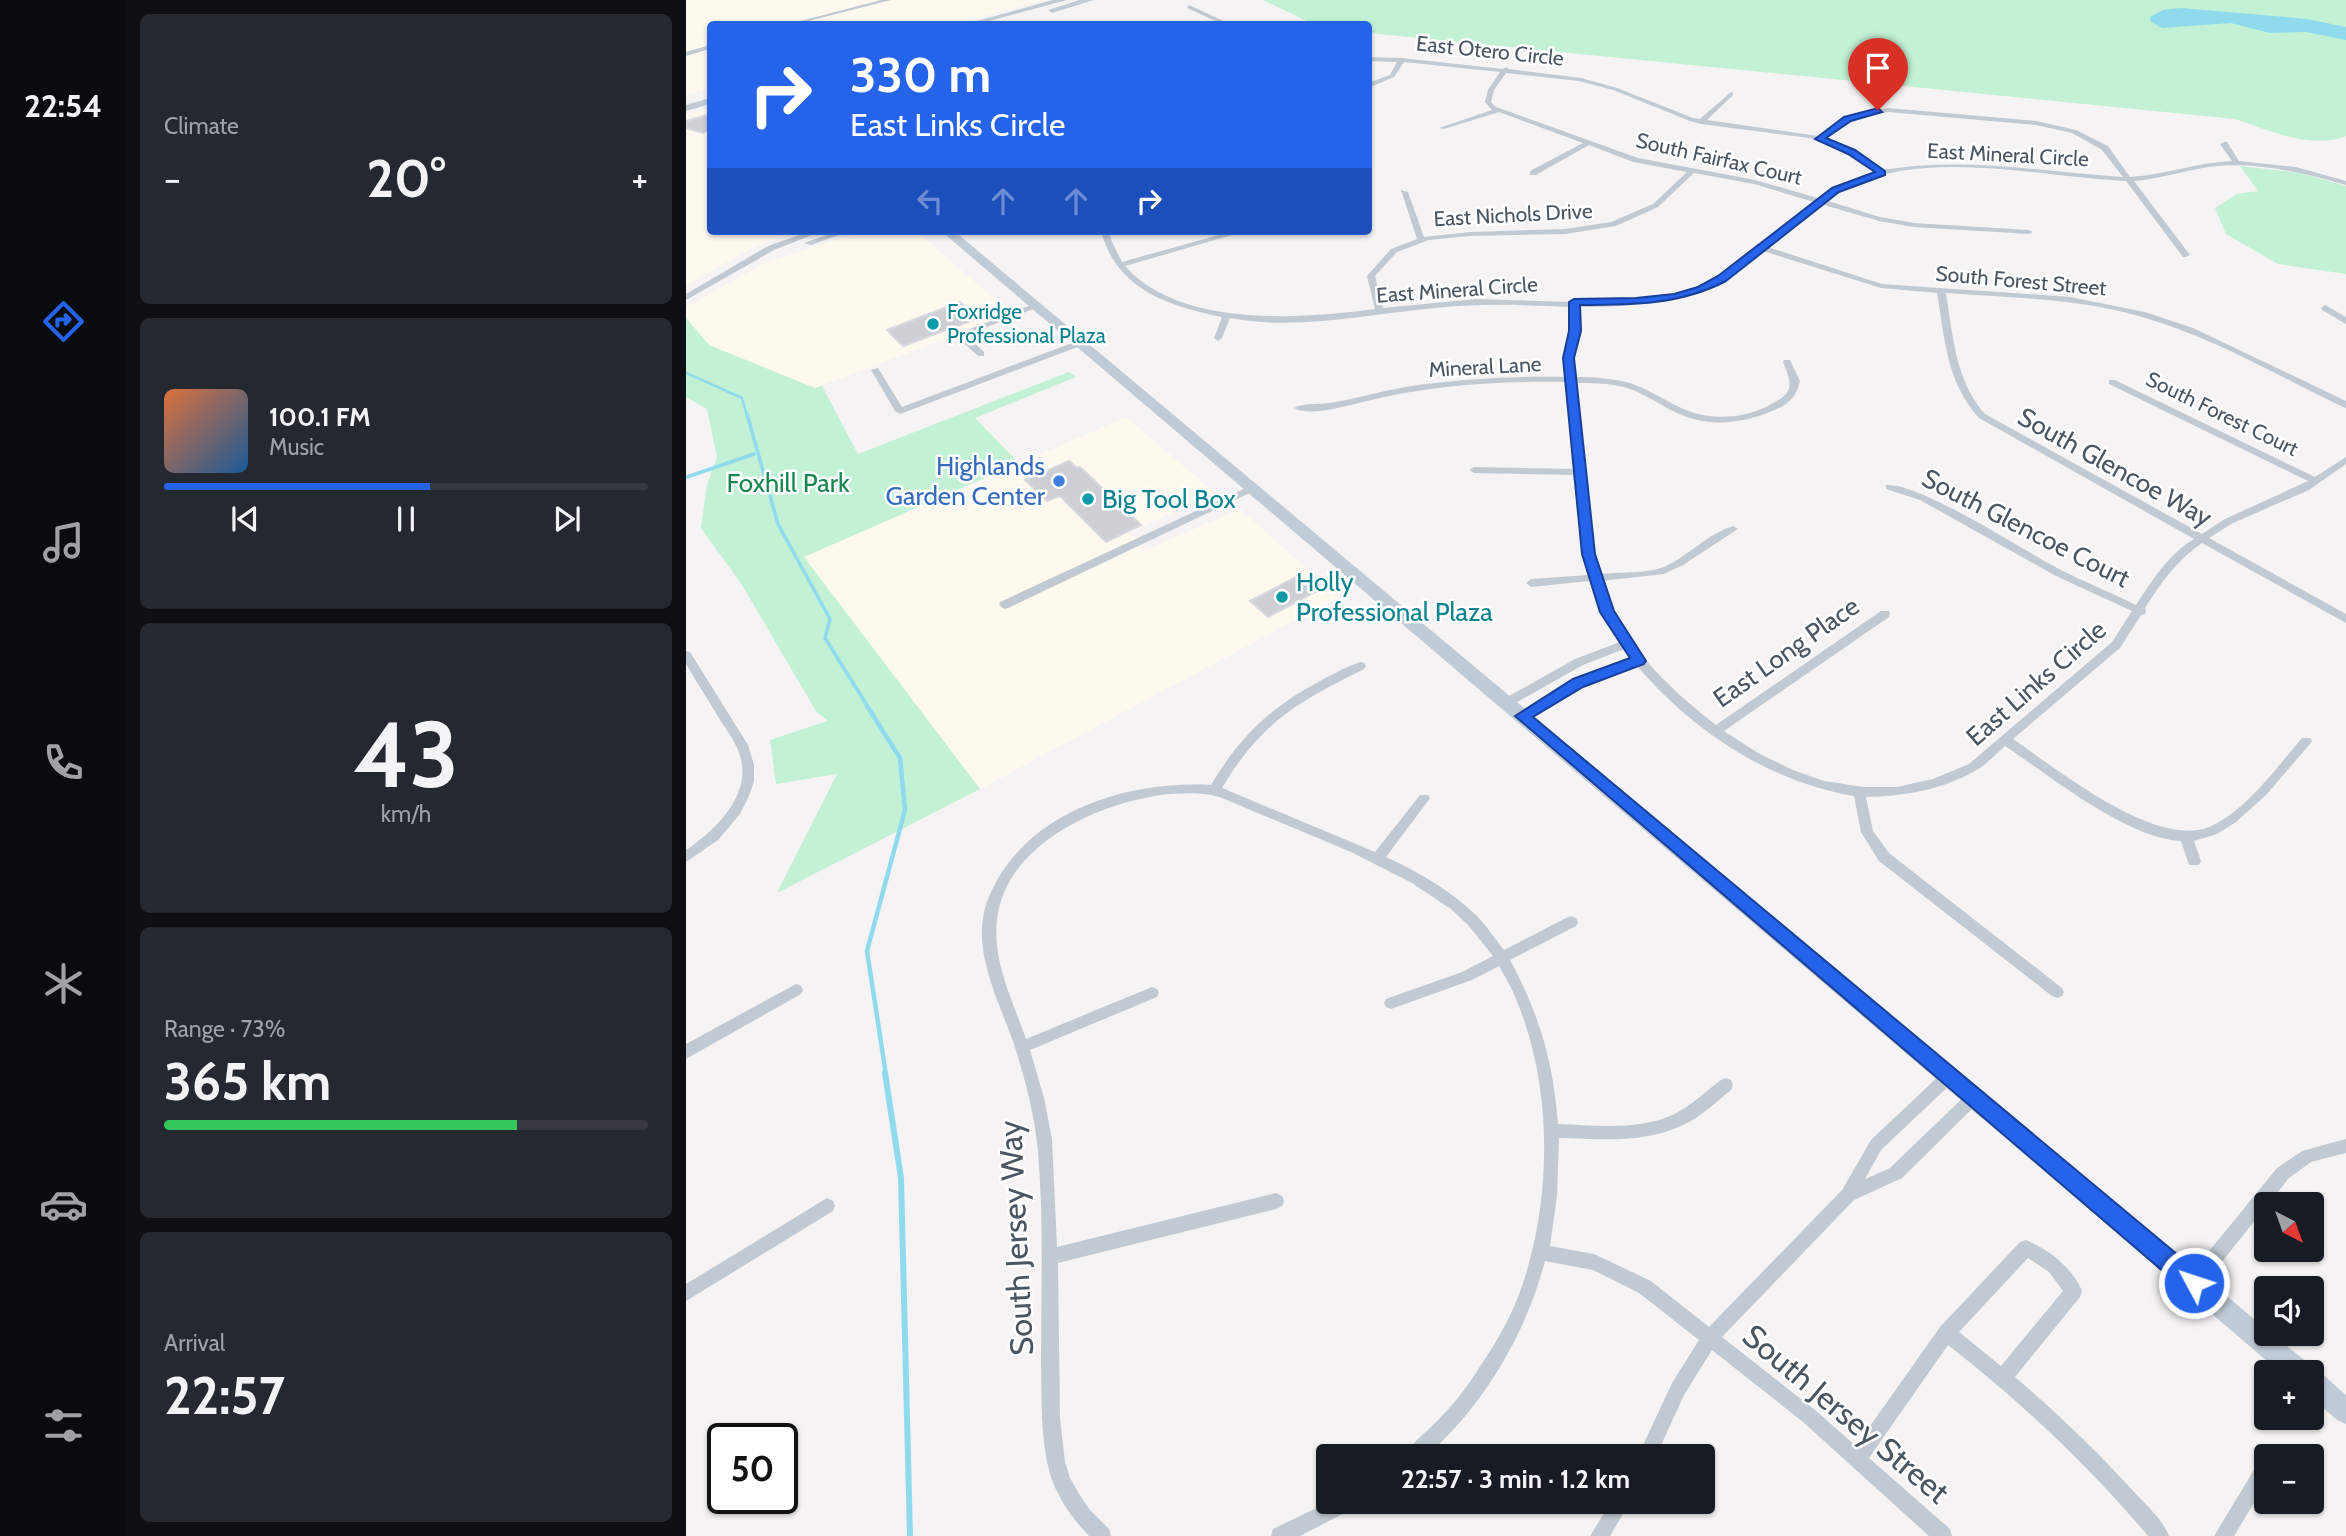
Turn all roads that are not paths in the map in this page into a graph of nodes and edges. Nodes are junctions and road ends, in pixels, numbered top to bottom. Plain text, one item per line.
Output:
1 (888, 0) edge
2 (1066, 0) edge
3 (1090, 0) edge
4 (1189, 7) dead end
5 (804, 21) edge
6 (982, 21) edge
7 (998, 21) edge
8 (1010, 21) edge
9 (1219, 21) edge
10 (707, 48) edge
11 (686, 54) edge
12 (1372, 59) edge
13 (1402, 60) junction
14 (1506, 69) junction
15 (1616, 82) dead end
16 (1372, 84) edge
17 (1606, 86) junction
18 (707, 94) edge
19 (1731, 94) dead end
20 (686, 99) edge
21 (707, 102) edge
22 (1863, 104) dead end
23 (686, 108) edge
24 (1499, 110) junction
25 (1871, 111) junction
26 (1701, 122) junction
27 (1442, 128) dead end
28 (2093, 129) dead end
29 (2082, 134) junction
30 (1819, 139) junction
31 (1588, 143) junction
32 (2224, 145) dead end
33 (2238, 163) junction
34 (1690, 172) junction
35 (1533, 173) dead end
36 (1882, 173) junction
37 (2127, 179) junction
38 (2346, 183) edge
39 (1404, 192) dead end
40 (1820, 201) junction
41 (2029, 232) dead end
42 (806, 235) edge
43 (832, 235) edge
44 (952, 235) edge
45 (1106, 235) edge
46 (1228, 235) edge
47 (1420, 238) junction
48 (1763, 248) junction
49 (2186, 255) dead end
50 (757, 257) junction
51 (1119, 265) junction
52 (1941, 291) junction
53 (686, 297) edge
54 (1574, 302) junction
55 (1037, 306) junction
56 (2325, 308) dead end
57 (1380, 312) junction
58 (1227, 316) junction
59 (2346, 321) edge
60 (1218, 338) dead end
61 (1080, 342) junction
62 (981, 354) dead end
63 (1787, 362) dead end
64 (875, 370) dead end
65 (1571, 381) junction
66 (2112, 382) dead end
67 (2346, 405) edge
68 (1299, 408) dead end
69 (2346, 460) edge
70 (1474, 470) dead end
71 (1579, 471) junction
72 (2315, 481) junction
73 (1890, 487) dead end
74 (1252, 488) junction
75 (1733, 529) dead end
76 (2200, 538) junction
77 (1595, 580) junction
78 (1531, 583) dead end
79 (1004, 605) dead end
80 (2141, 611) junction
81 (1885, 614) dead end
82 (2346, 619) edge
83 (1627, 644) junction
84 (686, 654) edge
85 (1639, 661) junction
86 (1360, 666) dead end
87 (1506, 703) junction
88 (1522, 716) junction
89 (1716, 731) junction
90 (2005, 740) junction
91 (2306, 741) dead end
92 (1214, 790) junction
93 (1859, 790) junction
94 (1424, 798) dead end
95 (2186, 836) junction
96 (686, 856) edge
97 (1378, 858) junction
98 (2194, 861) dead end
99 (1571, 922) dead end
100 (1501, 958) junction
101 (796, 989) dead end
102 (2057, 992) dead end
103 (1152, 993) dead end
104 (1391, 1003) dead end
105 (1022, 1047) junction
106 (686, 1052) edge
107 (1949, 1076) junction
108 (1726, 1085) dead end
109 (1973, 1097) junction
110 (1549, 1131) junction
111 (2344, 1150) edge
112 (1848, 1195) junction
113 (1276, 1201) dead end
114 (827, 1206) dead end
115 (1539, 1252) junction
116 (1049, 1256) junction
117 (2194, 1283) junction
118 (686, 1293) edge
119 (1946, 1333) junction
120 (1709, 1339) junction
121 (2286, 1360) edge
122 (2004, 1376) junction
123 (2324, 1392) edge
124 (2346, 1411) edge
125 (1426, 1444) edge
126 (1653, 1444) edge
127 (1857, 1459) junction
128 (2254, 1486) edge
129 (1324, 1514) edge
130 (1614, 1514) edge
131 (1102, 1536) edge
132 (1280, 1536) edge
133 (1599, 1536) edge
134 (1943, 1536) edge
135 (2160, 1536) edge
136 (2223, 1536) edge

1 - 5 street
2 - 6 main road
2 - 7 main road
3 - 8 main road
4 - 9 street
10 - 11 street
12 - 13 street, East Otero Circle
13 - 14 street, East Otero Circle
13 - 16 street
14 - 17 street, East Otero Circle
14 - 24 street
15 - 17 street
17 - 26 street, East Otero Circle
18 - 20 main road
19 - 26 street
21 - 23 main road
22 - 25 street
24 - 27 street
24 - 31 street, South Fairfax Court
25 - 29 street
25 - 30 street
26 - 30 street, East Otero Circle
28 - 29 street
29 - 37 street
30 - 36 street, East Otero Circle
31 - 34 street, South Fairfax Court
31 - 35 street
32 - 33 street
33 - 37 street, East Mineral Circle
33 - 38 street, East Mineral Circle
34 - 40 street, South Fairfax Court
34 - 47 street, East Nichols Drive
36 - 37 street, East Mineral Circle
36 - 40 street, East Mineral Circle
37 - 49 street
39 - 47 street
40 - 41 street, South Fairfax Court
40 - 48 street, East Mineral Circle
42 - 50 street
43 - 50 street
44 - 55 main road
45 - 51 street, East Mineral Circle
46 - 51 street
47 - 57 street, East Nichols Drive
48 - 52 street, South Forest Street
48 - 54 street, East Mineral Circle
50 - 53 street
51 - 58 street, East Mineral Circle
52 - 67 street, South Forest Street
52 - 76 street, South Glencoe Way
54 - 57 street, East Mineral Circle
54 - 65 street, East Links Circle
55 - 61 main road
55 - 62 street
56 - 59 street
57 - 58 street, East Mineral Circle
58 - 60 street
61 - 64 street
61 - 74 main road
63 - 65 street, Mineral Lane
65 - 68 street, Mineral Lane
65 - 71 street, East Links Circle
66 - 72 street, South Forest Court
69 - 72 street, East Links Circle
70 - 71 street
71 - 77 street, East Links Circle
72 - 76 street, East Links Circle
73 - 80 street, South Glencoe Court
74 - 79 street
74 - 87 main road
75 - 77 street
76 - 80 street, East Links Circle
76 - 82 street, South Glencoe Way
77 - 78 street
77 - 83 street, East Links Circle
80 - 90 street, East Links Circle
81 - 89 street, East Long Place
83 - 85 street, East Links Circle
83 - 87 street
84 - 96 street
85 - 88 street
85 - 89 street, East Links Circle
86 - 92 street
87 - 88 main road
88 - 107 main road
89 - 93 street, East Links Circle
90 - 93 street, East Links Circle
90 - 95 street
91 - 95 street
92 - 97 street
92 - 105 street, South Jersey Way
93 - 102 street
94 - 97 street
95 - 98 street
97 - 100 street
99 - 100 street
100 - 104 street
100 - 110 street
101 - 106 street
103 - 105 street
105 - 116 street, South Jersey Way
107 - 109 main road
107 - 112 street
108 - 110 street
109 - 112 street
109 - 117 main road
110 - 115 street
111 - 117 street
112 - 120 street
113 - 116 street
114 - 118 street
115 - 120 street
115 - 125 street
116 - 131 street, South Jersey Way
117 - 121 main road
119 - 122 street
119 - 122 street
119 - 127 street
120 - 126 street
120 - 127 street, South Jersey Street
122 - 135 street
123 - 124 main road
127 - 134 street, South Jersey Street
128 - 136 street
129 - 132 street
130 - 133 street

